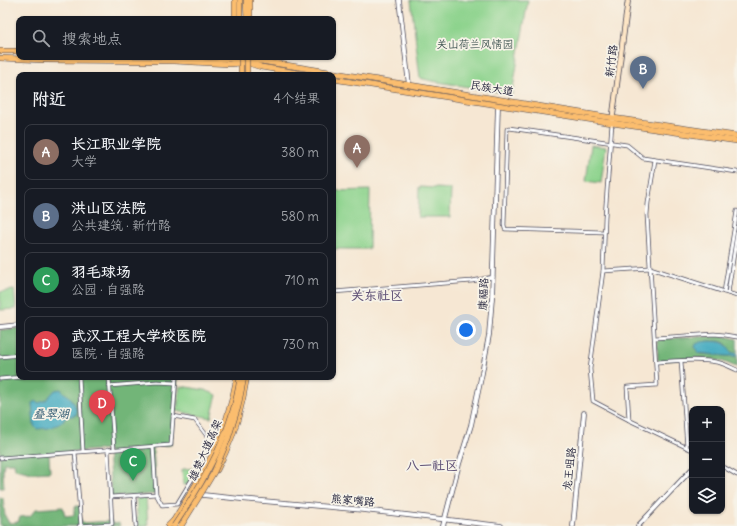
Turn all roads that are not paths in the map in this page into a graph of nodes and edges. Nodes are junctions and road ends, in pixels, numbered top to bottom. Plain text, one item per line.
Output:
1 (235, 0) edge
2 (240, 0) edge
3 (246, 0) edge
4 (250, 0) edge
5 (399, 0) edge
6 (628, 0) edge
7 (236, 16) edge
8 (240, 16) edge
9 (247, 16) edge
10 (250, 16) edge
11 (0, 51) edge
12 (16, 51) edge
13 (0, 58) edge
14 (16, 59) edge
15 (45, 60) edge
16 (142, 60) edge
17 (142, 60) edge
18 (244, 60) edge
19 (241, 72) edge
20 (247, 72) edge
21 (292, 72) edge
22 (329, 72) edge
23 (336, 73) edge
24 (336, 79) edge
25 (409, 85) junction
26 (498, 105) junction
27 (612, 121) junction
28 (737, 136) edge
29 (737, 141) edge
30 (610, 143) junction
31 (655, 160) junction
32 (737, 172) edge
33 (737, 211) edge
34 (604, 232) junction
35 (737, 233) edge
36 (650, 268) junction
37 (603, 271) junction
38 (492, 276) junction
39 (336, 292) edge
40 (726, 292) junction
41 (737, 296) edge
42 (16, 325) edge
43 (0, 327) edge
44 (737, 337) edge
45 (655, 338) junction
46 (16, 355) edge
47 (0, 357) edge
48 (681, 361) junction
49 (656, 362) junction
50 (737, 370) edge
51 (16, 378) edge
52 (0, 379) edge
53 (79, 380) edge
54 (109, 380) edge
55 (176, 380) edge
56 (237, 380) edge
57 (237, 380) edge
58 (245, 380) edge
59 (246, 380) edge
60 (175, 383) junction
61 (109, 386) junction
62 (584, 413) dead end
63 (173, 416) junction
64 (629, 420) junction
65 (210, 440) junction
66 (216, 442) dead end
67 (153, 446) junction
68 (215, 448) junction
69 (687, 448) joint
70 (108, 449) junction
71 (114, 449) junction
72 (83, 451) junction
73 (76, 452) junction
74 (225, 453) junction
75 (0, 458) edge
76 (725, 468) edge
77 (689, 472) edge
78 (737, 475) edge
79 (156, 494) junction
80 (203, 495) junction
81 (134, 496) junction
82 (111, 497) junction
83 (444, 520) junction
84 (174, 523) edge
85 (80, 526) edge
86 (136, 526) edge
87 (169, 526) edge
88 (182, 526) edge
89 (443, 526) edge
90 (501, 526) edge
91 (573, 526) edge
92 (638, 526) edge

1 - 7 main road
2 - 8 main road
3 - 9 main road
4 - 10 main road
5 - 25 street
6 - 27 main road, 新竹路
11 - 12 main road
13 - 14 main road, 民族大道
15 - 16 main road, 民族大道
17 - 18 main road, 民族大道
18 - 19 main road, bridge
18 - 20 main road, bridge
18 - 21 main road, 民族大道
18 - 22 main road, 民族大道
23 - 25 main road, 民族大道
24 - 26 main road, 民族大道
25 - 27 main road, 民族大道
26 - 27 main road, 民族大道
26 - 38 street, 康福路
27 - 28 main road, 民族大道
27 - 29 main road, 民族大道
27 - 30 street
30 - 31 street
30 - 34 street
30 - 34 street
31 - 32 street
31 - 36 street
33 - 40 street
34 - 37 street
35 - 40 street
36 - 37 street
36 - 40 street
36 - 45 street
37 - 64 street
38 - 39 street
38 - 83 street, 康福路
40 - 41 street
42 - 43 street
44 - 45 street
45 - 49 street
46 - 47 street
48 - 49 street
48 - 50 street
48 - 69 street
49 - 64 street
51 - 52 street
53 - 72 street
54 - 61 street
55 - 60 street
56 - 68 main road
57 - 84 main road, 雄楚大道高架, bridge
58 - 88 main road, 雄楚大道高架, bridge
59 - 74 main road
60 - 61 street
60 - 63 street
61 - 71 street
62 - 91 street, 龙王咀路
63 - 65 street
63 - 67 street
64 - 69 street
65 - 66 street
65 - 79 street
67 - 71 street
67 - 79 street
68 - 74 main road
68 - 84 main road
70 - 71 street
70 - 72 street
70 - 82 street
72 - 73 street
73 - 75 street
73 - 85 street
74 - 80 main road
76 - 78 street
77 - 92 street
79 - 81 street
80 - 83 street, 熊家嘴路
80 - 88 main road
81 - 82 street
81 - 86 street
82 - 85 street
83 - 89 street, 康福路
83 - 90 street, 熊家嘴路
84 - 87 main road

